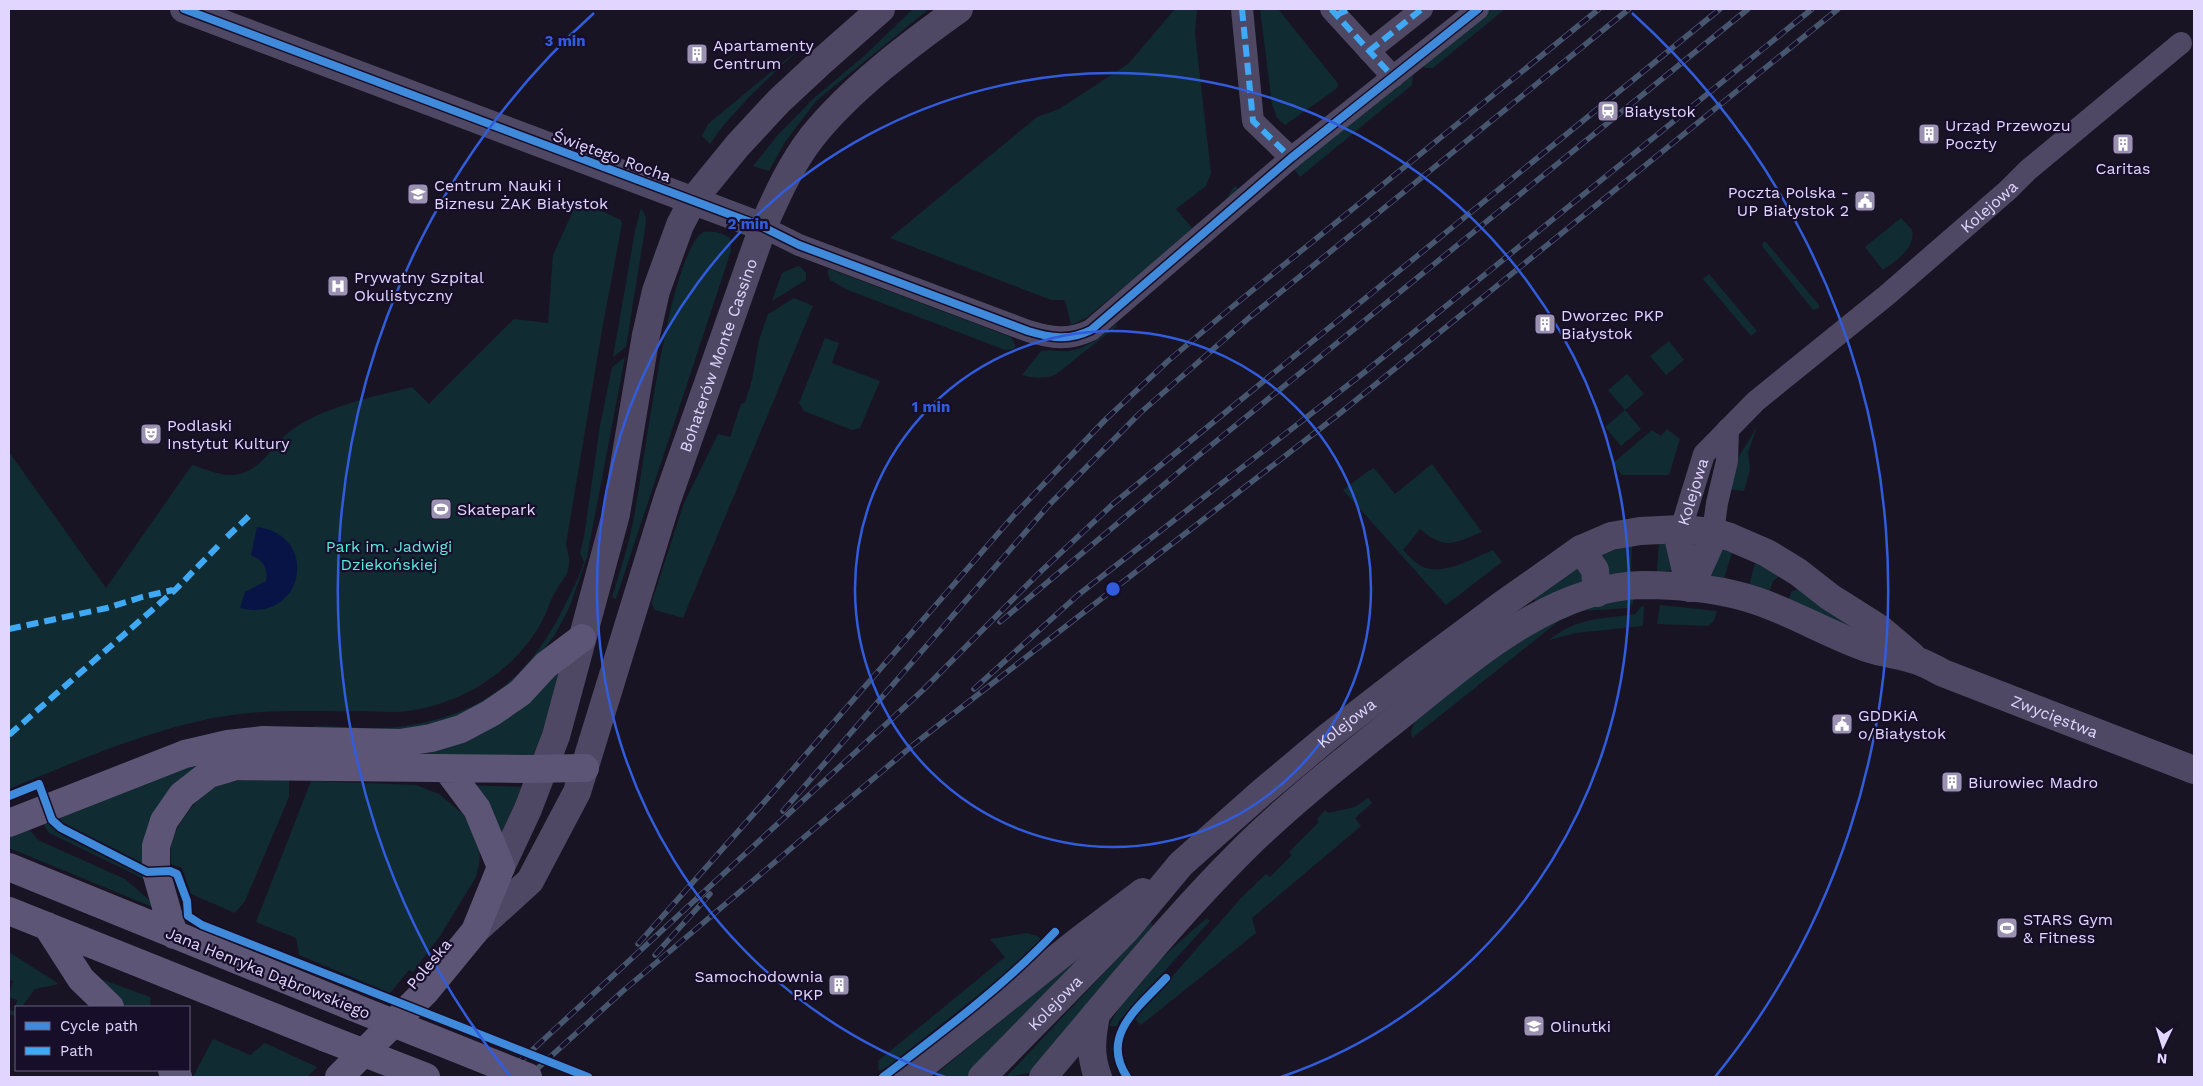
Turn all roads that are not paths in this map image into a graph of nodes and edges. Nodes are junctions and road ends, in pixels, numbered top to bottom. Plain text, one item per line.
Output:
1 (184, 9) edge
2 (881, 9) edge
3 (959, 9) edge
4 (1242, 9) edge
5 (1422, 9) edge
6 (1478, 9) edge
7 (1339, 11) edge
8 (2181, 43) dead end
9 (1369, 51) junction
10 (1393, 77) junction
11 (1291, 158) junction
12 (693, 200) junction
13 (763, 227) junction
14 (1728, 429) junction
15 (1681, 529) junction
16 (1713, 532) junction
17 (1581, 550) junction
18 (1798, 572) junction
19 (1690, 588) junction
20 (1597, 593) junction
21 (1775, 608) junction
22 (582, 638) junction
23 (1917, 660) junction
24 (585, 768) junction
25 (447, 769) junction
26 (545, 769) junction
27 (2194, 770) edge
28 (9, 823) edge
29 (1181, 864) junction
30 (9, 867) edge
31 (501, 867) junction
32 (9, 911) edge
33 (47, 926) junction
34 (475, 931) junction
35 (181, 938) junction
36 (109, 1006) edge
37 (1096, 1014) junction
38 (339, 1077) edge
39 (426, 1077) edge
40 (528, 1077) edge
41 (908, 1077) edge
42 (982, 1077) edge
43 (1043, 1077) edge
44 (1098, 1077) edge

1 - 12 street, Świętego Rocha
2 - 12 street
3 - 13 street, Bohaterów Monte Cassino
4 - 11 street
5 - 9 street
6 - 10 street, Świętego Rocha
7 - 9 street
8 - 14 street, Kolejowa
9 - 10 street
10 - 11 street, Świętego Rocha
11 - 13 street, Świętego Rocha
12 - 13 street, Świętego Rocha
12 - 22 street
13 - 24 street, Bohaterów Monte Cassino
14 - 15 street, Kolejowa
14 - 16 street, Kolejowa
15 - 16 street, Zwycięstwa
15 - 17 street, Kolejowa
15 - 19 street
16 - 18 street, Zwycięstwa
16 - 19 street
17 - 20 street
17 - 29 street, Kolejowa
18 - 21 street
18 - 23 street, Zwycięstwa
19 - 20 street, Kolejowa
19 - 21 street, Zwycięstwa
20 - 37 street, Kolejowa
21 - 23 street, Zwycięstwa
22 - 26 street
22 - 28 main road
23 - 27 street, Zwycięstwa
24 - 26 main road
24 - 34 street, Poleska
25 - 26 main road
25 - 31 main road
25 - 35 main road
26 - 31 street, Poleska
29 - 41 street
29 - 42 street, Kolejowa
30 - 35 main road, Jana Henryka Dąbrowskiego
31 - 34 main road, Poleska
32 - 33 main road
33 - 36 main road
33 - 39 main road, bridge
34 - 38 main road, Poleska
35 - 40 main road, Jana Henryka Dąbrowskiego, bridge
37 - 43 street, Kolejowa
37 - 44 street

